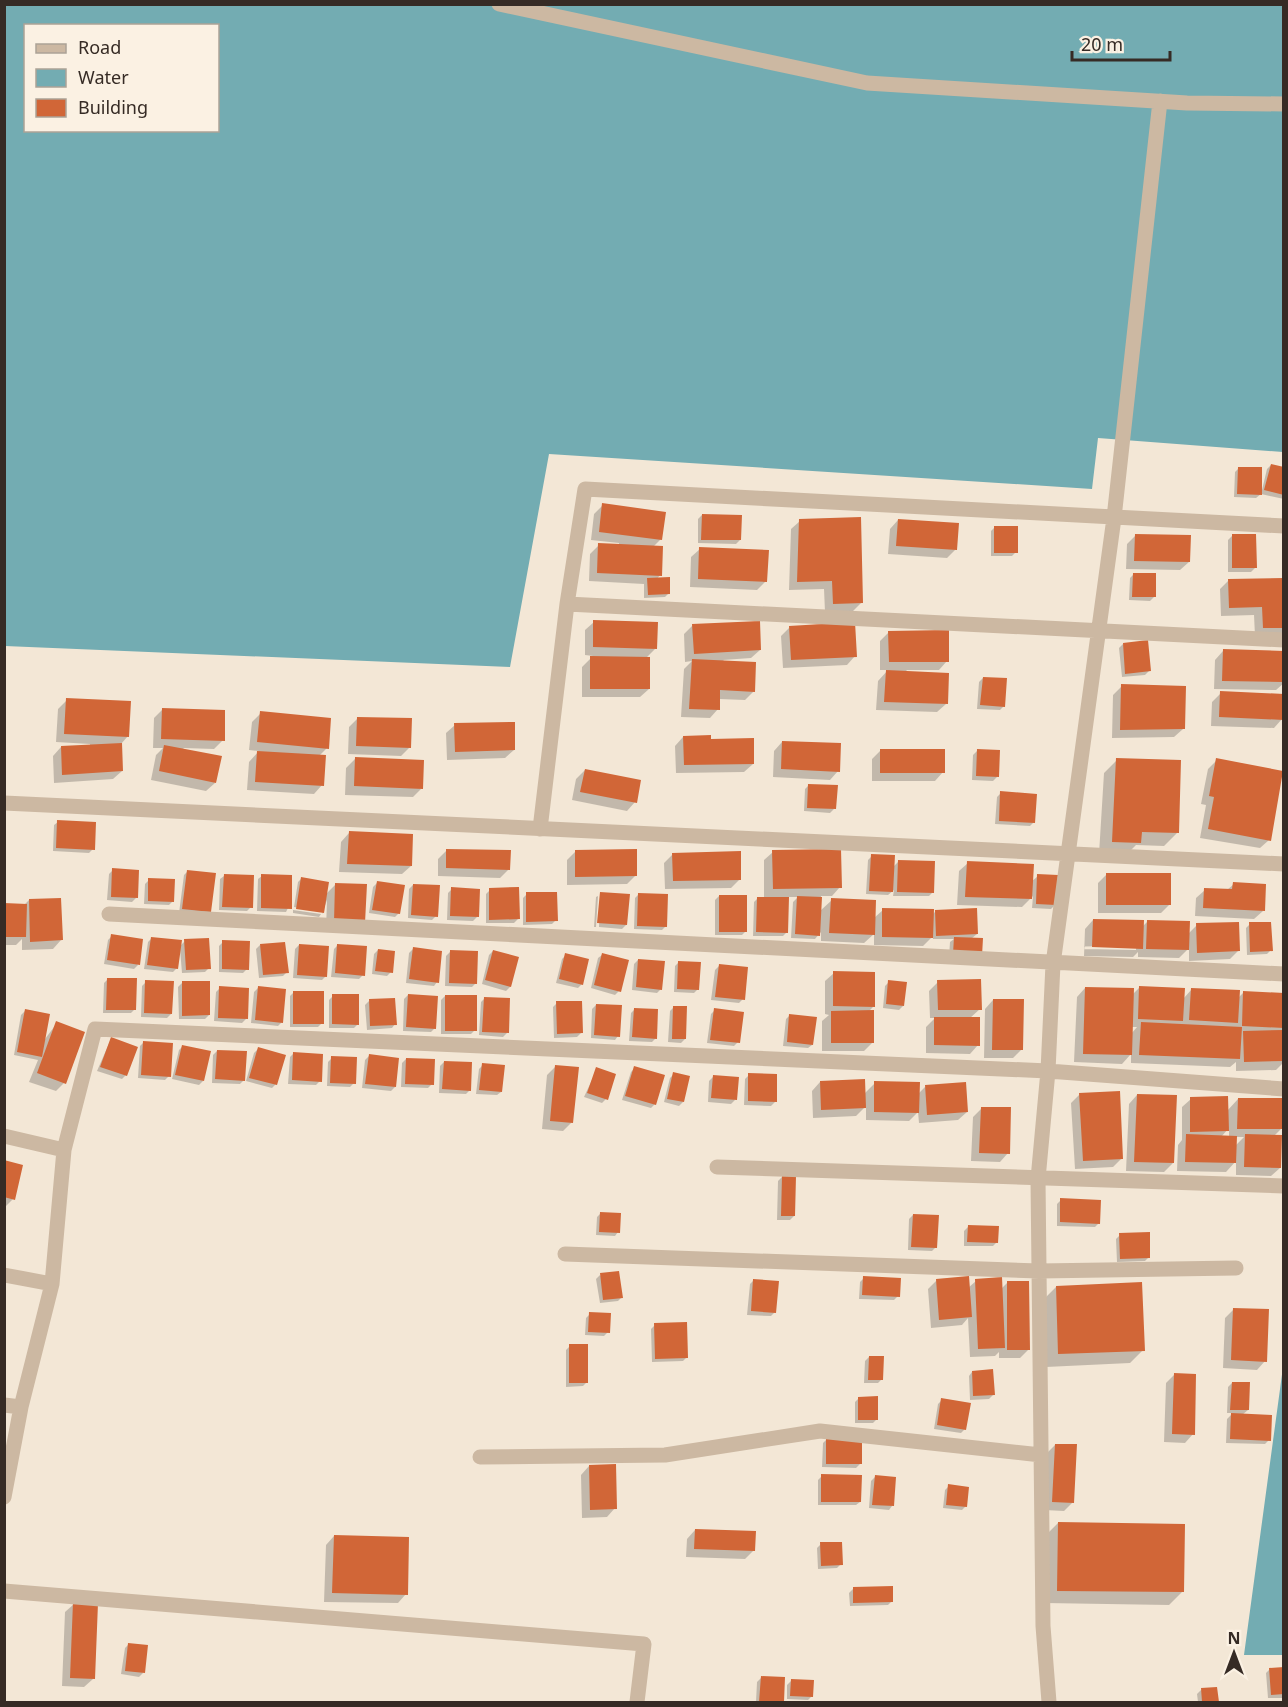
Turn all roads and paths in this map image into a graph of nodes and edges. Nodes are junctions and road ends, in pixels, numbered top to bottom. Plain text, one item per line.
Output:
1 (499, 4) edge
2 (1160, 101) junction
3 (1284, 104) edge
4 (1114, 518) junction
5 (1284, 526) edge
6 (567, 604) junction
7 (1098, 630) junction
8 (1284, 640) edge
9 (4, 803) edge
10 (540, 829) junction
11 (1067, 854) junction
12 (1284, 864) edge
13 (109, 915) dead end
14 (1053, 964) junction
15 (1284, 974) edge
16 (1048, 1071) junction
17 (1284, 1089) edge
18 (4, 1136) edge
19 (64, 1150) junction
20 (717, 1167) dead end
21 (1038, 1179) junction
22 (1284, 1186) edge
23 (565, 1254) dead end
24 (1236, 1268) dead end
25 (1039, 1271) junction
26 (4, 1275) edge
27 (52, 1284) junction
28 (4, 1405) edge
29 (21, 1407) junction
30 (1041, 1455) junction
31 (480, 1457) dead end
32 (4, 1497) edge
33 (4, 1590) edge
34 (637, 1702) edge
35 (1049, 1702) edge

1 - 2 street
2 - 3 street
2 - 4 street
4 - 5 street
4 - 6 street
4 - 7 street
6 - 7 street
6 - 10 street
7 - 8 street
7 - 11 street
9 - 10 street
10 - 11 street
11 - 12 street
11 - 14 street
13 - 14 street
14 - 15 street
14 - 16 street
16 - 17 street
16 - 19 street
16 - 21 street
18 - 19 street
19 - 27 street
20 - 21 street
21 - 22 street
21 - 25 street
23 - 25 street
24 - 25 street
25 - 30 street
26 - 27 street
27 - 29 street
28 - 29 street
29 - 32 street
30 - 31 street
30 - 35 street
33 - 34 street

